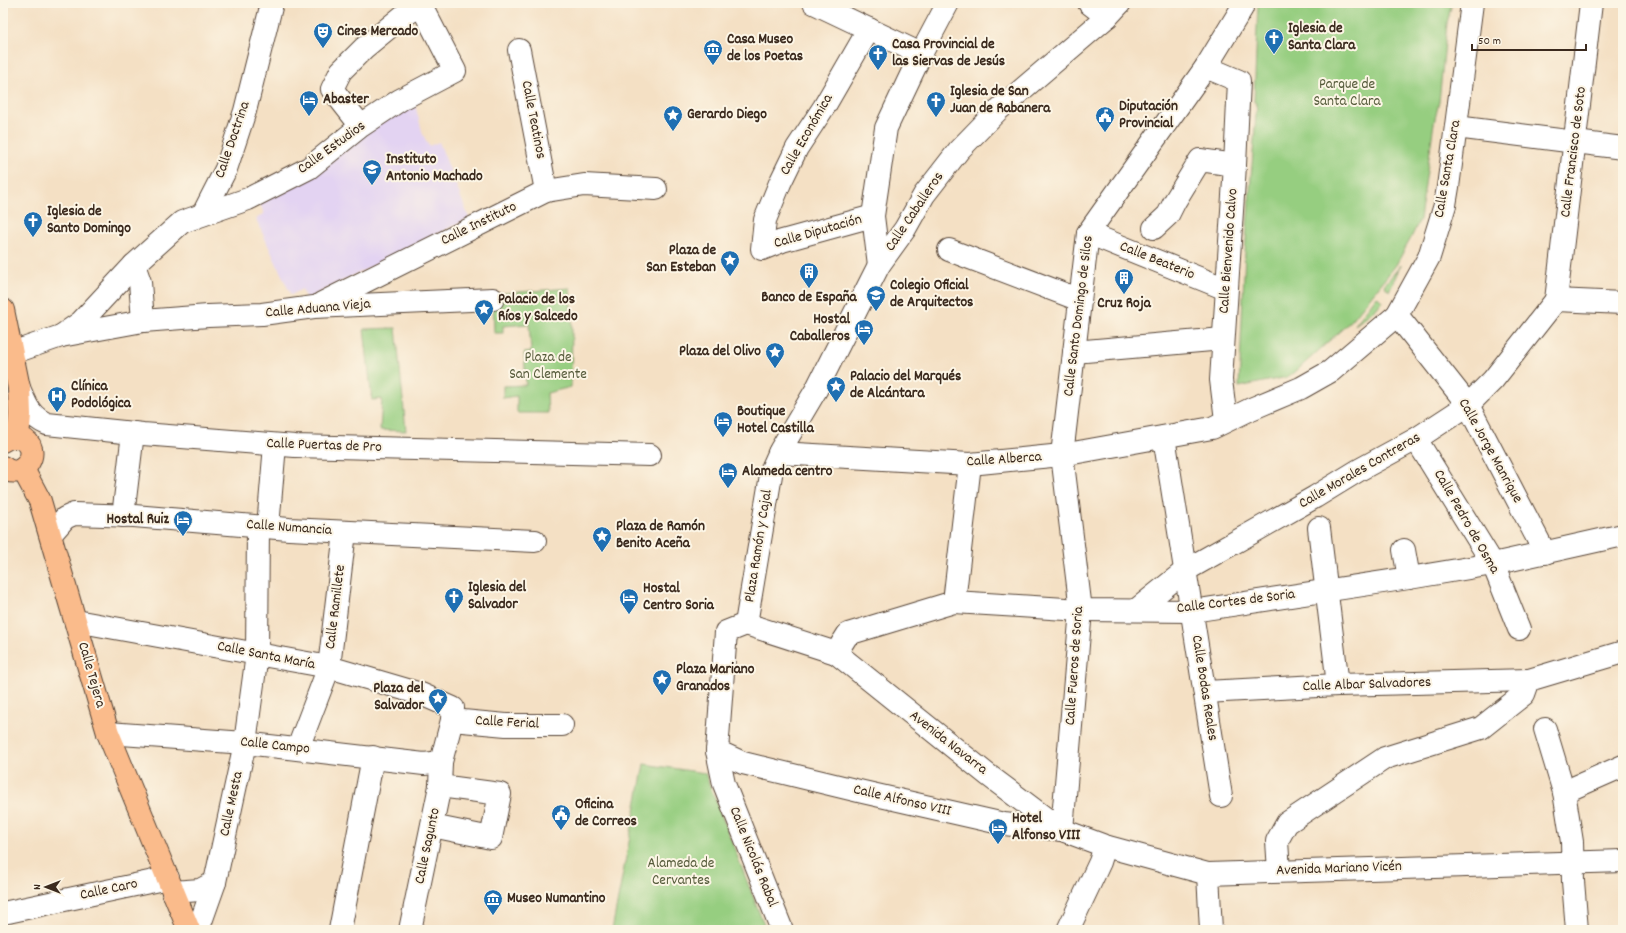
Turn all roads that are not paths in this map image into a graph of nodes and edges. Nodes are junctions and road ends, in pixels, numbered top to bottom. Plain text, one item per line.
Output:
1 (272, 3) edge
2 (814, 3) edge
3 (948, 3) edge
4 (1089, 3) edge
5 (1472, 3) edge
6 (1591, 3) edge
7 (421, 4) edge
8 (1243, 6) edge
9 (1114, 10) edge
10 (870, 29) junction
11 (519, 50) dead end
12 (921, 54) junction
13 (1206, 68) junction
14 (361, 126) junction
15 (1456, 127) junction
16 (1576, 142) junction
17 (1623, 148) edge
18 (1235, 166) junction
19 (656, 189) dead end
20 (546, 191) junction
21 (203, 214) junction
22 (873, 216) junction
23 (1154, 228) dead end
24 (1088, 233) junction
25 (762, 249) joint
26 (949, 250) dead end
27 (134, 265) junction
28 (879, 265) junction
29 (1226, 289) junction
30 (493, 298) dead end
31 (1080, 300) junction
32 (1556, 300) junction
33 (1623, 303) edge
34 (314, 307) junction
35 (3, 310) edge
36 (1397, 315) junction
37 (143, 321) junction
38 (61, 336) junction
39 (1223, 339) junction
40 (12, 352) junction
41 (1074, 352) junction
42 (19, 388) junction
43 (1468, 405) junction
44 (1226, 420) junction
45 (134, 433) junction
46 (1164, 437) junction
47 (10, 439) edge
48 (1416, 439) junction
49 (275, 445) junction
50 (1062, 455) junction
51 (650, 456) dead end
52 (775, 461) junction
53 (970, 464) junction
54 (13, 468) edge
55 (129, 516) junction
56 (263, 527) junction
57 (1319, 528) dead end
58 (345, 532) junction
59 (51, 534) junction
60 (1623, 535) edge
61 (535, 542) dead end
62 (1404, 550) dead end
63 (1545, 553) junction
64 (1493, 564) junction
65 (1186, 570) junction
66 (1409, 578) junction
67 (1326, 590) junction
68 (954, 602) junction
69 (1081, 610) junction
70 (1136, 610) junction
71 (1192, 611) junction
72 (76, 621) junction
73 (746, 624) junction
74 (1519, 629) dead end
75 (1623, 652) edge
76 (836, 653) junction
77 (257, 654) junction
78 (329, 668) junction
79 (1529, 680) junction
80 (1338, 685) junction
81 (1205, 692) junction
82 (452, 714) junction
83 (562, 725) dead end
84 (1545, 729) dead end
85 (108, 733) junction
86 (245, 743) junction
87 (298, 748) junction
88 (717, 751) junction
89 (373, 757) junction
90 (441, 762) junction
91 (743, 763) junction
92 (1623, 766) edge
93 (724, 784) junction
94 (440, 786) junction
95 (1564, 792) junction
96 (1221, 796) dead end
97 (432, 826) junction
98 (1062, 830) junction
99 (1105, 846) junction
100 (1623, 861) edge
101 (1572, 862) junction
102 (1279, 871) junction
103 (1208, 874) junction
104 (215, 882) junction
105 (170, 885) junction
106 (3, 913) edge
107 (189, 930) edge
108 (198, 930) edge
109 (340, 930) edge
110 (410, 930) edge
111 (782, 930) edge
112 (1068, 930) edge
113 (1211, 930) edge
114 (1577, 930) edge

1 - 21 street, Calle Doctrina
2 - 10 street
3 - 12 street
4 - 9 street
5 - 15 street, Calle Santa Clara
6 - 16 street, Calle Francisco de Soto
7 - 14 street
7 - 14 street, Calle Estudios
8 - 13 street, Calle Santo Domingo de Silos
9 - 28 street, Calle Caballeros
10 - 12 street
10 - 25 street, Calle Económica
11 - 20 street, Calle Teatinos
12 - 22 street
13 - 18 street, Calle Bienvenido Calvo
13 - 24 street, Calle Santo Domingo de Silos
14 - 21 street, Calle Estudios
15 - 16 street
15 - 36 street, Calle Santa Clara
16 - 17 street
16 - 32 street, Calle Francisco de Soto
18 - 23 street
18 - 29 street, Calle Bienvenido Calvo
19 - 20 street, Calle Instituto
20 - 34 street, Calle Instituto
21 - 27 street
22 - 25 street, Calle Diputación
22 - 28 street
24 - 29 street, Calle Beaterio
24 - 31 street, Calle Santo Domingo de Silos
26 - 31 street
27 - 37 street
27 - 38 street
28 - 52 street, Calle Caballeros
29 - 39 street, Calle Bienvenido Calvo
30 - 34 street, Calle Aduana Vieja
31 - 41 street, Calle Santo Domingo de Silos
32 - 33 street
32 - 43 street, Calle Morales Contreras
34 - 37 street, Calle Aduana Vieja
35 - 40 main road
36 - 43 street, Calle Jorge Manrique
36 - 44 street, Calle Santa Clara
37 - 38 street, Calle Aduana Vieja
38 - 40 street
39 - 41 street
39 - 44 street, Calle Bienvenido Calvo
40 - 42 main road
41 - 50 street, Calle Santo Domingo de Silos
42 - 45 street, Calle Puertas de Pro
42 - 47 main road
43 - 48 street, Calle Morales Contreras
43 - 63 street, Calle Jorge Manrique
44 - 46 street, Calle Alberca
45 - 49 street, Calle Puertas de Pro
45 - 55 street
46 - 50 street, Calle Alberca
46 - 65 street, Calle Bodas Reales
47 - 54 main road
48 - 64 street, Calle Pedro de Osma
48 - 65 street, Calle Morales Contreras
49 - 51 street, Calle Puertas de Pro
49 - 56 street, Calle Mesta
50 - 53 street, Calle Alberca
50 - 69 street, Calle Fueros de Soria
52 - 53 street, Calle Alberca
52 - 73 street, Plaza Ramón y Cajal
53 - 68 street
54 - 59 main road, Calle Tejera
55 - 56 street, Calle Numancia
55 - 59 street, Calle Numancia
56 - 58 street, Calle Numancia
56 - 77 street, Calle Mesta
57 - 67 street
58 - 61 street, Calle Numancia
58 - 78 street, Calle Ramillete
59 - 72 main road, Calle Tejera
60 - 63 street, Calle Cortes de Soria
62 - 66 street
63 - 64 street, Calle Cortes de Soria
64 - 66 street, Calle Cortes de Soria
64 - 74 street, Calle Pedro de Osma
65 - 70 street, Calle Morales Contreras
65 - 71 street, Calle Bodas Reales
66 - 67 street, Calle Cortes de Soria
67 - 71 street, Calle Cortes de Soria
67 - 80 street
68 - 69 street, Calle Cortes de Soria
68 - 76 street, Calle Cortes de Soria
69 - 70 street, Calle Cortes de Soria
69 - 98 street, Calle Fueros de Soria
70 - 71 street, Calle Cortes de Soria
71 - 81 street, Calle Bodas Reales
72 - 77 street, Calle Santa María
72 - 85 main road, Calle Tejera
73 - 76 street
73 - 88 street
75 - 79 street, Calle Albar Salvadores
76 - 98 street, Avenida Navarra
77 - 78 street, Calle Santa María
77 - 86 street, Calle Mesta
78 - 82 street, Calle Santa María
78 - 87 street, Calle Ramillete
79 - 80 street, Calle Albar Salvadores
79 - 102 street
80 - 81 street, Calle Albar Salvadores
81 - 96 street, Calle Bodas Reales
82 - 83 street, Calle Ferial
82 - 90 street
84 - 95 street
85 - 86 street, Calle Campo
85 - 105 main road, Calle Tejera
86 - 87 street, Calle Campo
86 - 104 street, Calle Mesta
87 - 89 street, Calle Campo
88 - 91 street, Calle Alfonso VIII
88 - 93 street
89 - 90 street, Calle Campo
89 - 109 street
90 - 94 street, Calle Sagunto
91 - 93 street
91 - 98 street, Calle Alfonso VIII
92 - 95 street
93 - 111 street, Calle Nicolás Rabal
94 - 97 street, Calle Sagunto
94 - 97 street
95 - 101 street
97 - 110 street, Calle Sagunto
98 - 99 street, Avenida Mariano Vicén
99 - 103 street, Avenida Mariano Vicén
99 - 112 street
100 - 101 street, Avenida Mariano Vicén
101 - 102 street, Avenida Mariano Vicén
101 - 114 street
102 - 103 street, Avenida Mariano Vicén
103 - 113 street
104 - 105 street
104 - 108 street, Calle Mesta
105 - 106 street, Calle Caro
105 - 107 main road, Calle Tejera

